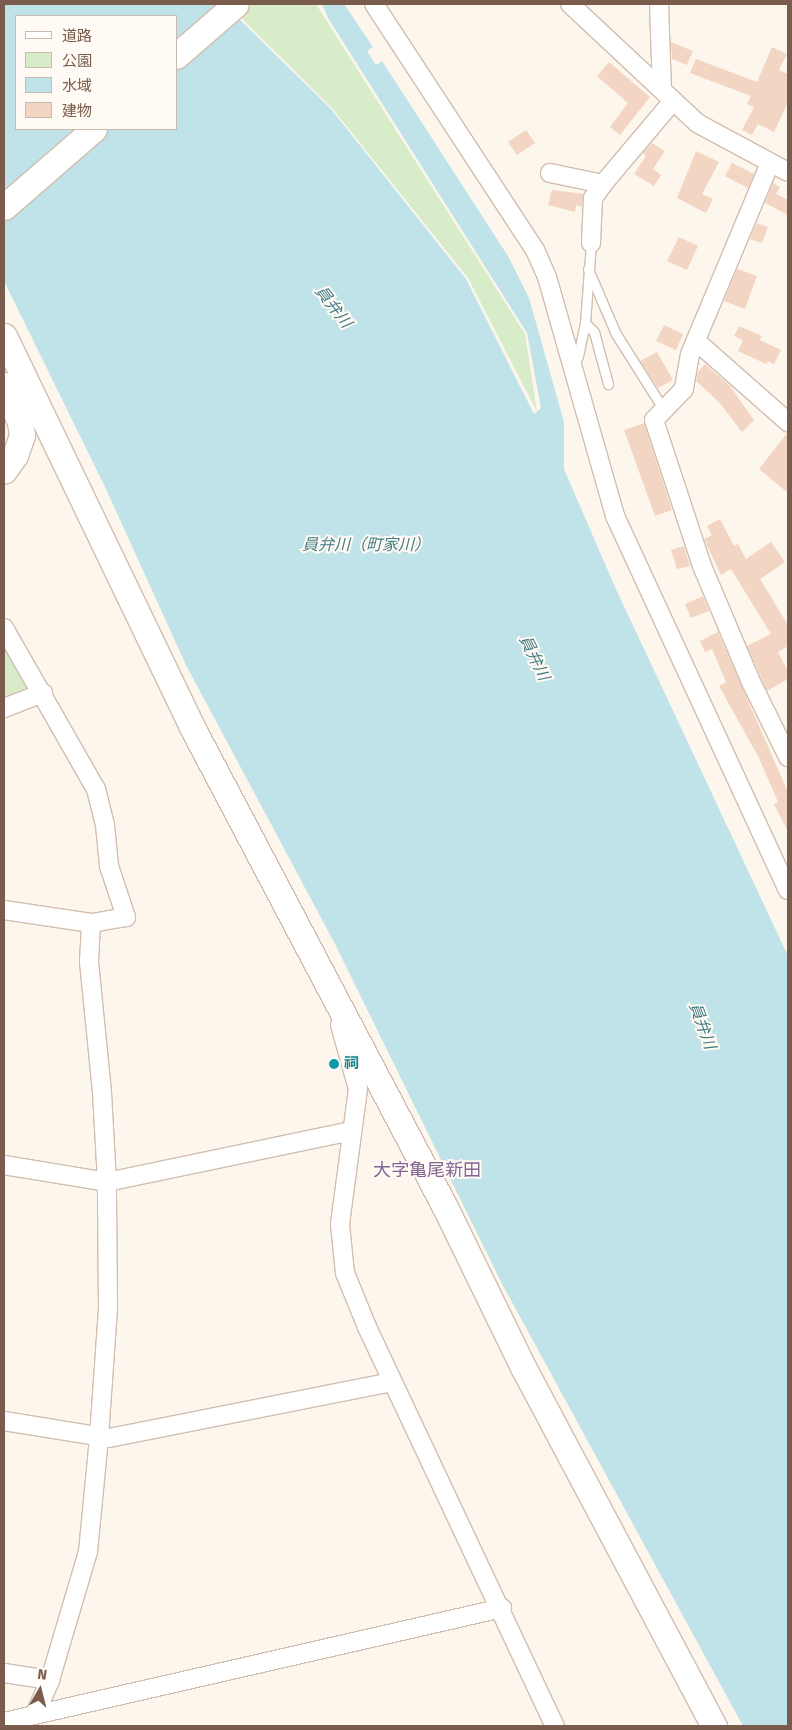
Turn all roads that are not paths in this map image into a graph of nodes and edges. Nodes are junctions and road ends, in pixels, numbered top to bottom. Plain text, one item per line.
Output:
1 (236, 4) edge
2 (374, 4) edge
3 (570, 4) edge
4 (659, 4) edge
5 (178, 54) edge
6 (667, 96) junction
7 (93, 130) edge
8 (770, 163) junction
9 (788, 172) edge
10 (550, 173) dead end
11 (603, 184) junction
12 (4, 207) edge
13 (591, 243) joint
14 (588, 269) junction
15 (585, 323) junction
16 (4, 336) edge
17 (696, 341) junction
18 (573, 365) junction
19 (4, 384) edge
20 (608, 384) dead end
21 (664, 410) junction
22 (788, 422) edge
23 (4, 471) edge
24 (4, 628) edge
25 (42, 693) junction
26 (4, 708) edge
27 (782, 728) edge
28 (788, 757) edge
29 (788, 890) edge
30 (4, 910) edge
31 (91, 923) junction
32 (333, 998) junction
33 (351, 1131) junction
34 (4, 1166) edge
35 (107, 1182) junction
36 (393, 1382) junction
37 (4, 1421) edge
38 (100, 1437) junction
39 (502, 1608) junction
40 (4, 1673) edge
41 (50, 1680) junction
42 (36, 1712) junction
43 (4, 1722) edge
44 (555, 1726) edge
45 (714, 1726) edge

1 - 5 street
2 - 18 street
3 - 6 street
4 - 6 street
6 - 8 street
6 - 11 street
7 - 12 street
8 - 9 street
8 - 17 street
10 - 11 street
11 - 13 street
13 - 14 lane
14 - 15 lane
14 - 21 lane
15 - 18 lane
15 - 20 lane
16 - 32 street
17 - 21 street
17 - 22 street
18 - 29 street
19 - 23 street
21 - 27 street
24 - 25 street
25 - 26 street
25 - 31 street
27 - 28 street
30 - 31 street
31 - 35 street
32 - 33 street
32 - 45 street
33 - 35 street
33 - 36 street
34 - 35 street
35 - 38 street
36 - 38 street
36 - 39 street
37 - 38 street
38 - 41 street
39 - 42 street
39 - 44 street
40 - 41 street
41 - 42 street
42 - 43 street

